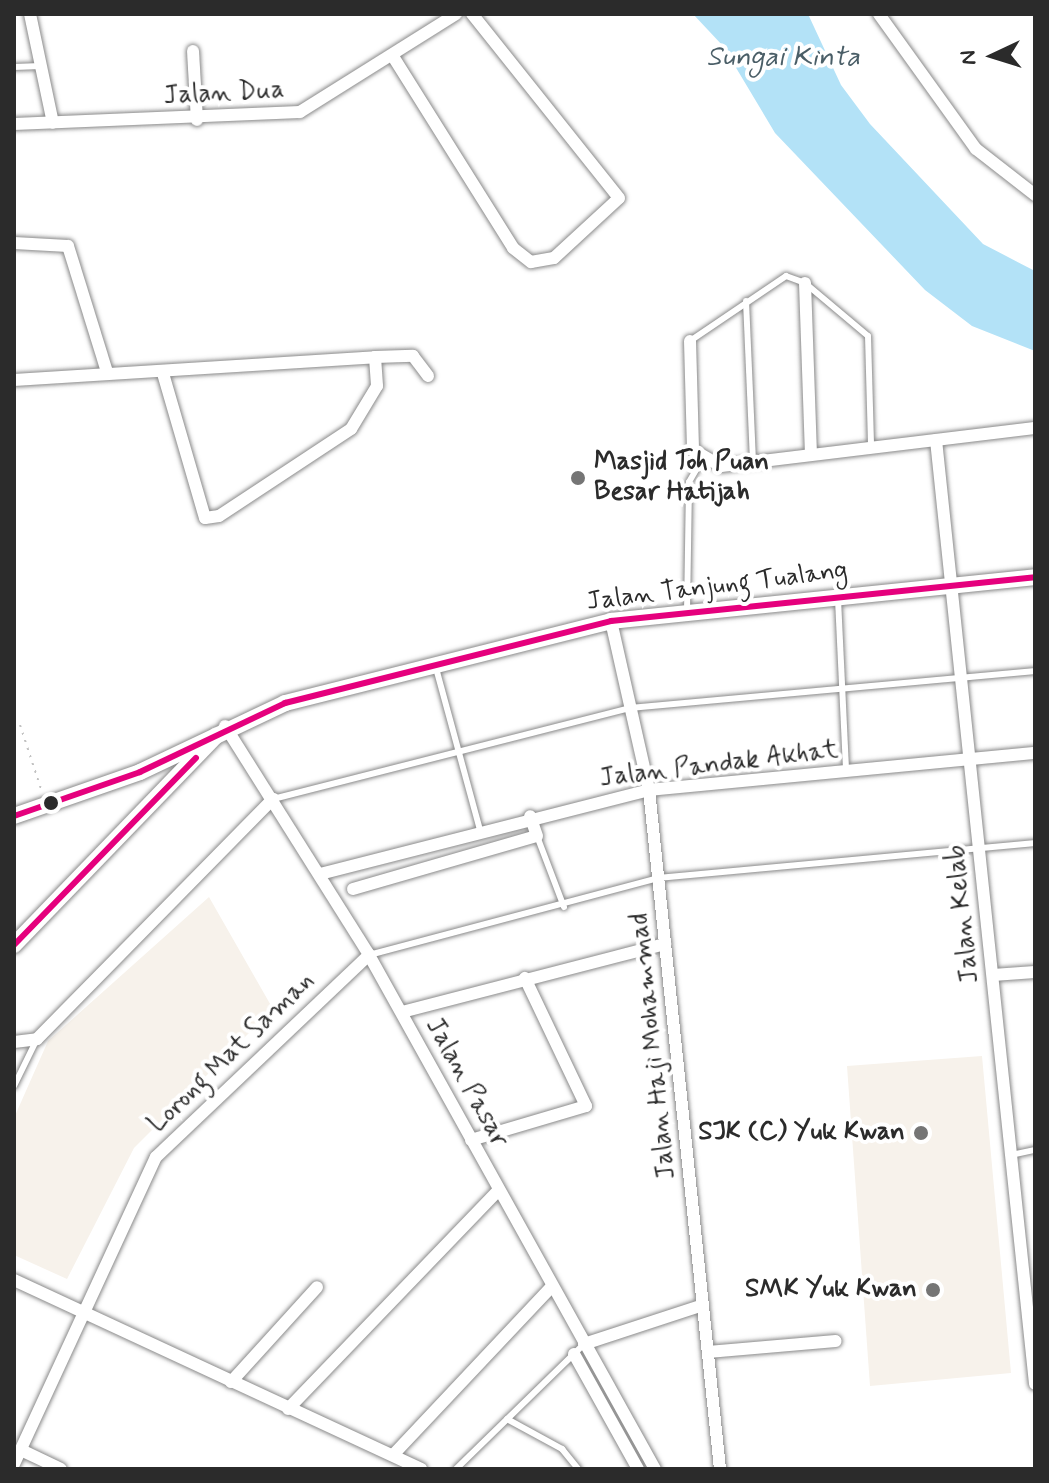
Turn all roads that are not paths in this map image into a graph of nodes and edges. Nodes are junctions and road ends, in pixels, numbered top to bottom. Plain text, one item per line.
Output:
1 (30, 14) edge
2 (456, 14) edge
3 (472, 14) edge
4 (896, 14) edge
5 (882, 17) edge
6 (193, 51) dead end
7 (394, 58) junction
8 (41, 66) junction
9 (14, 67) edge
10 (197, 120) junction
11 (53, 123) junction
12 (14, 124) edge
13 (1035, 195) edge
14 (14, 243) edge
15 (805, 283) junction
16 (746, 300) junction
17 (690, 341) joint
18 (375, 357) junction
19 (107, 372) junction
20 (163, 373) junction
21 (428, 376) dead end
22 (14, 380) edge
23 (1035, 428) edge
24 (936, 440) junction
25 (871, 445) junction
26 (811, 453) junction
27 (701, 461) junction
28 (753, 461) junction
29 (1035, 577) edge
30 (951, 585) junction
31 (838, 596) junction
32 (687, 612) junction
33 (611, 621) junction
34 (435, 664) junction
35 (1035, 671) edge
36 (961, 677) junction
37 (842, 688) junction
38 (630, 708) junction
39 (225, 726) junction
40 (459, 752) junction
41 (1035, 753) edge
42 (970, 760) junction
43 (846, 771) junction
44 (140, 772) junction
45 (649, 790) junction
46 (159, 796) junction
47 (273, 799) junction
48 (14, 816) edge
49 (530, 816) junction
50 (480, 830) junction
51 (537, 836) junction
52 (1035, 843) edge
53 (979, 850) junction
54 (372, 860) junction
55 (320, 874) junction
56 (658, 878) junction
57 (378, 882) junction
58 (353, 889) dead end
59 (564, 907) junction
60 (665, 944) junction
61 (14, 945) edge
62 (369, 955) junction
63 (1035, 972) edge
64 (993, 975) junction
65 (525, 978) junction
66 (402, 1012) junction
67 (37, 1039) junction
68 (14, 1042) edge
69 (14, 1086) edge
70 (471, 1140) junction
71 (1035, 1150) edge
72 (1011, 1155) junction
73 (499, 1190) junction
74 (14, 1280) edge
75 (552, 1286) junction
76 (317, 1287) dead end
77 (703, 1305) junction
78 (83, 1313) junction
79 (836, 1341) dead end
80 (584, 1344) junction
81 (708, 1352) junction
82 (574, 1354) junction
83 (1034, 1369) edge
84 (231, 1382) junction
85 (1035, 1384) edge
86 (288, 1409) junction
87 (507, 1419) junction
88 (21, 1450) junction
89 (393, 1455) junction
90 (14, 1464) edge
91 (61, 1469) edge
92 (421, 1469) edge
93 (456, 1469) edge
94 (578, 1469) edge
95 (638, 1469) edge
96 (655, 1469) edge
97 (720, 1469) edge

1 - 8 street
2 - 7 street, Jalan Dua
3 - 7 street
4 - 5 street
5 - 13 street
6 - 10 street
7 - 10 street, Jalan Dua
8 - 9 lane
8 - 11 street
10 - 11 street, Jalan Dua
11 - 12 street, Jalan Dua
14 - 19 street
15 - 16 lane
15 - 25 lane
15 - 26 street
16 - 17 lane
16 - 28 lane
17 - 27 street
18 - 20 street
18 - 20 street
18 - 21 street
19 - 20 street
19 - 22 street
23 - 24 street
24 - 25 street
24 - 30 street, Jalan Kelab
25 - 26 street
26 - 28 street
27 - 28 street
27 - 32 lane
29 - 30 main road, Jalan Tanjung Tualang
30 - 31 main road, Jalan Tanjung Tualang
30 - 36 street, Jalan Kelab
31 - 32 main road, Jalan Tanjung Tualang
31 - 37 lane
32 - 33 main road, Jalan Tanjung Tualang
33 - 34 main road, Jalan Tanjung Tualang
33 - 38 street, Jalan Haji Mohammad
34 - 39 main road, Jalan Tanjung Tualang
34 - 40 lane
35 - 36 lane
36 - 37 lane
36 - 42 street, Jalan Kelab
37 - 38 lane
37 - 43 lane
38 - 40 lane
38 - 45 street, Jalan Haji Mohammad
39 - 44 main road, Jalan Tanjung Tualang
39 - 46 main road
39 - 47 street, Jalan Pasar
40 - 47 lane
40 - 50 lane
41 - 42 street, Jalan Pandak Akhat
42 - 43 street, Jalan Pandak Akhat
42 - 53 street, Jalan Kelab
43 - 45 street, Jalan Pandak Akhat
44 - 46 main road
44 - 48 main road, Jalan Tanjung Tualang
45 - 49 street, Jalan Pandak Akhat
45 - 56 street, Jalan Haji Mohammad
46 - 61 main road
47 - 55 street, Jalan Pasar
47 - 67 street
49 - 50 street, Jalan Pandak Akhat
49 - 51 street
50 - 54 street, Jalan Pandak Akhat
51 - 57 street
51 - 59 lane
52 - 53 lane, Lorong Mat Saman
53 - 56 lane, Lorong Mat Saman
53 - 64 street, Jalan Kelab
54 - 55 street, Jalan Pandak Akhat
54 - 57 street
55 - 62 street, Jalan Pasar
56 - 59 lane, Lorong Mat Saman
56 - 60 street, Jalan Haji Mohammad
57 - 58 street
59 - 62 lane, Lorong Mat Saman
60 - 65 street
60 - 77 street, Jalan Haji Mohammad
62 - 66 street, Jalan Pasar
62 - 78 street, Lorong Mat Saman
63 - 64 street
64 - 72 street, Jalan Kelab
65 - 66 street
65 - 70 street
66 - 70 street, Jalan Pasar
67 - 68 street
67 - 69 lane
70 - 73 street, Jalan Pasar
71 - 72 lane
72 - 83 street, Jalan Kelab
73 - 75 street, Jalan Pasar
73 - 86 street
74 - 78 street
75 - 80 street, Jalan Pasar
75 - 89 street
76 - 84 street
77 - 80 street
77 - 81 street, Jalan Haji Mohammad
78 - 84 street
78 - 88 street, Lorong Mat Saman
79 - 81 street
80 - 82 lane
80 - 96 street, Jalan Pasar
81 - 97 street, Jalan Haji Mohammad
82 - 87 lane
82 - 95 street
83 - 85 street, Jalan Kelab
84 - 86 street
86 - 89 street
87 - 93 lane
87 - 94 lane
88 - 90 street, Lorong Mat Saman
88 - 91 street
89 - 92 street

